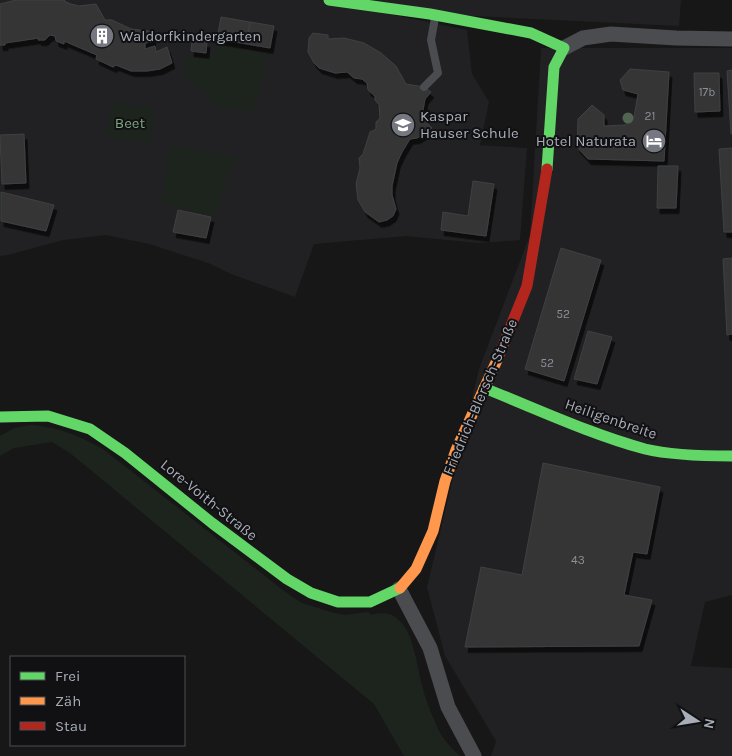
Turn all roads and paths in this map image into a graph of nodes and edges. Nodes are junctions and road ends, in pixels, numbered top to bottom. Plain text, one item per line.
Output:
1 (329, 0) edge
2 (436, 16) junction
3 (732, 39) edge
4 (564, 48) junction
5 (424, 87) dead end
6 (484, 388) junction
7 (0, 417) edge
8 (732, 456) edge
9 (399, 589) junction
10 (474, 756) edge

1 - 2 street
2 - 4 street
2 - 5 lane
3 - 4 street
4 - 6 street, Friedrich-Blersch-Straße
6 - 8 street, Heiligenbreite
6 - 9 street, Friedrich-Blersch-Straße
7 - 9 street, Lore-Voith-Straße
9 - 10 street

